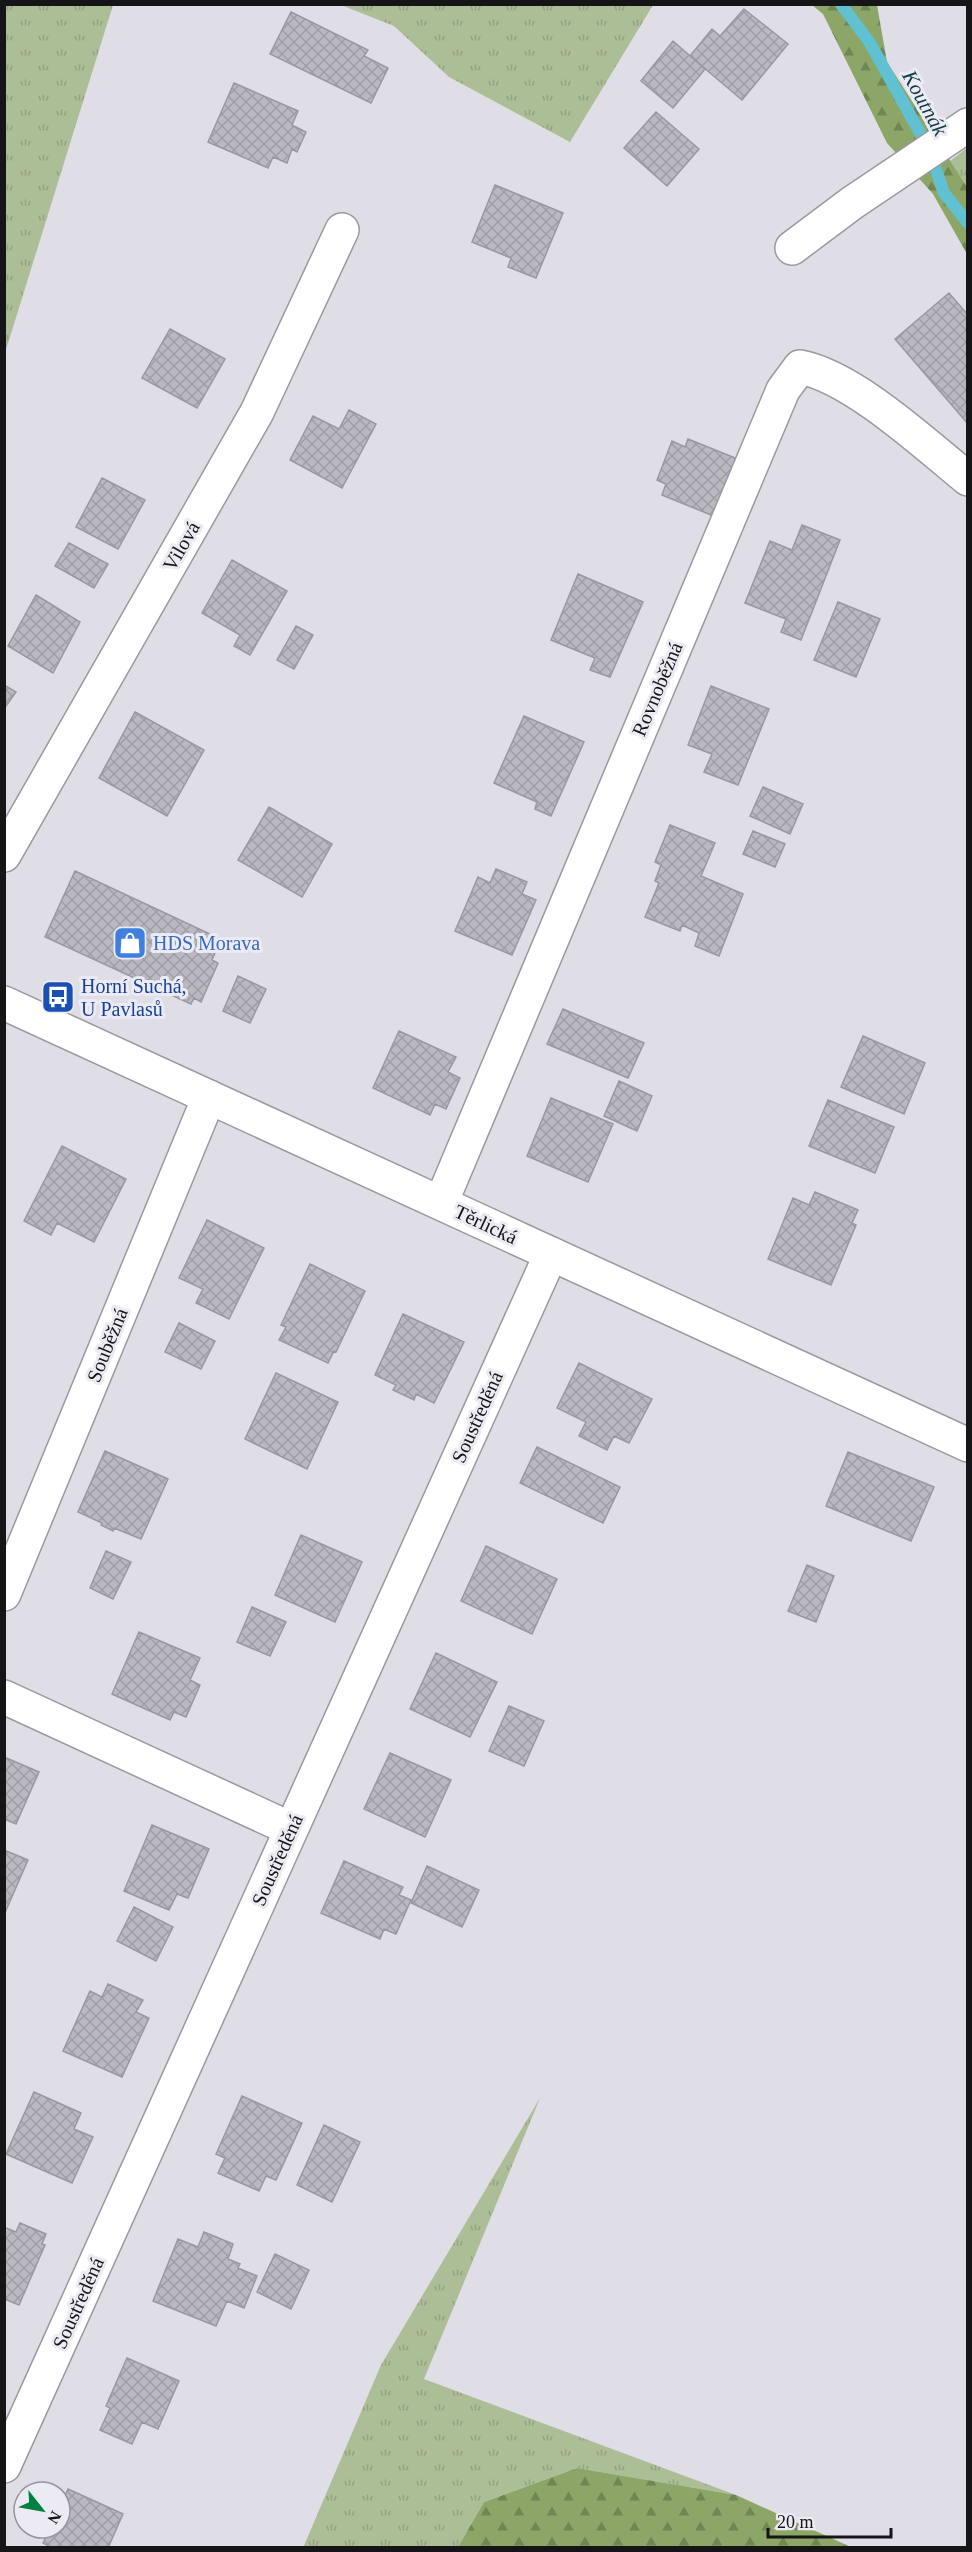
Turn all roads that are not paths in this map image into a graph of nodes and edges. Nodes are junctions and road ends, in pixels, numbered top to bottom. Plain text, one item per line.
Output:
1 (957, 132) edge
2 (342, 230) dead end
3 (792, 248) dead end
4 (968, 479) edge
5 (4, 855) edge
6 (4, 1003) edge
7 (209, 1097) junction
8 (441, 1203) junction
9 (551, 1254) junction
10 (968, 1445) edge
11 (4, 1594) edge
12 (4, 1697) edge
13 (291, 1829) junction
14 (4, 2466) edge

1 - 3 street
2 - 5 street, Vilová
4 - 8 street, Rovnoběžná
6 - 7 street, Těrlická
7 - 8 street, Těrlická
7 - 11 street, Souběžná
8 - 9 street, Těrlická
9 - 10 street, Těrlická
9 - 13 street, Soustředěná
12 - 13 street
13 - 14 street, Soustředěná

